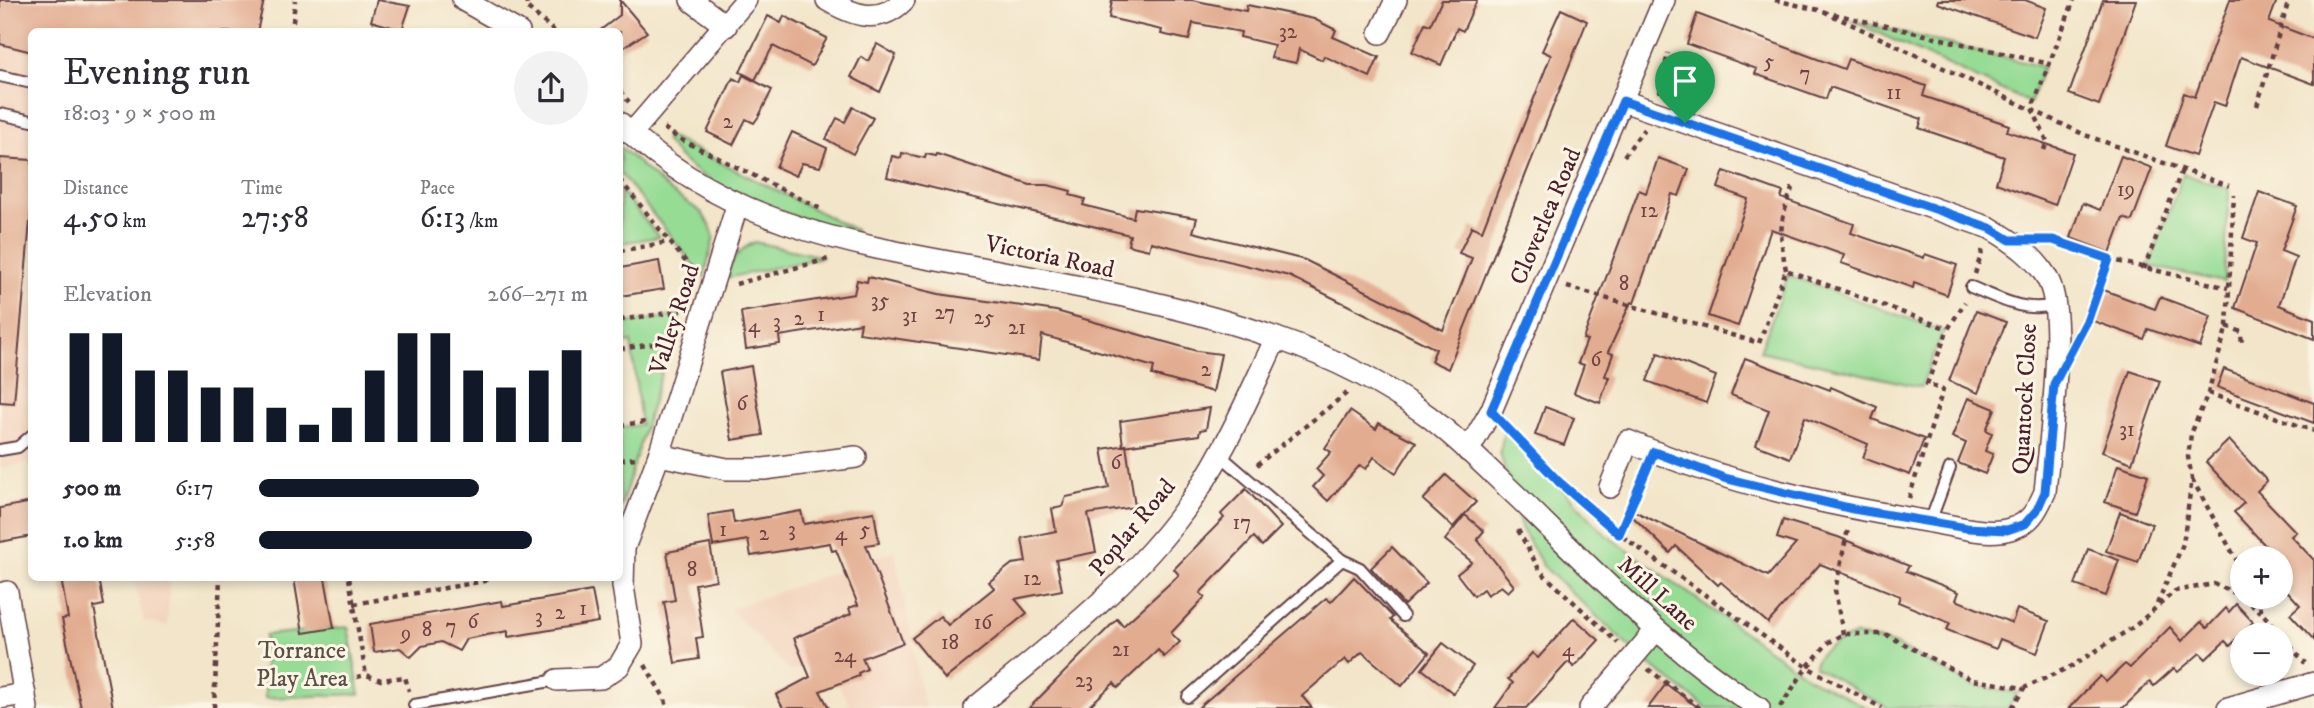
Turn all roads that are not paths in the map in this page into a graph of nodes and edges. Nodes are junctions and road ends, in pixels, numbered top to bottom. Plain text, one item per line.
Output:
1 (463, 0) edge
2 (691, 0) edge
3 (746, 0) edge
4 (827, 0) edge
5 (904, 0) edge
6 (1396, 0) edge
7 (1664, 0) edge
8 (726, 26) junction
9 (512, 28) edge
10 (1380, 33) dead end
11 (0, 76) edge
12 (28, 82) edge
13 (1623, 101) junction
14 (0, 114) edge
15 (28, 120) edge
16 (625, 129) edge
17 (737, 206) junction
18 (1970, 287) road end
19 (2053, 305) junction
20 (1276, 338) junction
21 (28, 439) edge
22 (0, 450) edge
23 (1468, 451) junction
24 (659, 455) junction
25 (1220, 455) junction
26 (856, 457) dead end
27 (1950, 468) dead end
28 (1610, 486) dead end
29 (1930, 522) junction
30 (623, 545) edge
31 (1342, 560) junction
32 (623, 581) edge
33 (0, 594) edge
34 (1403, 615) dead end
35 (1656, 630) junction
36 (2310, 674) edge
37 (557, 680) joint
38 (1188, 697) dead end
39 (0, 698) edge
40 (26, 701) edge
41 (414, 705) road end
42 (975, 708) edge
43 (1590, 708) edge
44 (1759, 708) edge
45 (2228, 708) edge

1 - 9 street
2 - 8 street
3 - 8 street
4 - 5 street
6 - 10 street
7 - 13 street, Cloverlea Road
8 - 16 street
11 - 12 lane
13 - 19 street, Quantock Close
13 - 23 street, Cloverlea Road
14 - 15 lane
16 - 17 street, Victoria Road
17 - 20 street, Victoria Road
17 - 24 street, Valley Road
18 - 19 lane
19 - 29 street, Quantock Close
20 - 23 street, Victoria Road
20 - 25 street, Poplar Road
21 - 22 lane
23 - 35 street, Mill Lane
24 - 26 street
24 - 30 street, Valley Road
25 - 31 lane
25 - 42 street, Poplar Road
27 - 29 lane
28 - 29 street, Quantock Close
31 - 34 lane
31 - 38 lane
32 - 37 street, Valley Road
33 - 40 street
35 - 43 street
35 - 44 street, Mill Lane
36 - 45 street
37 - 41 lane
39 - 40 street

